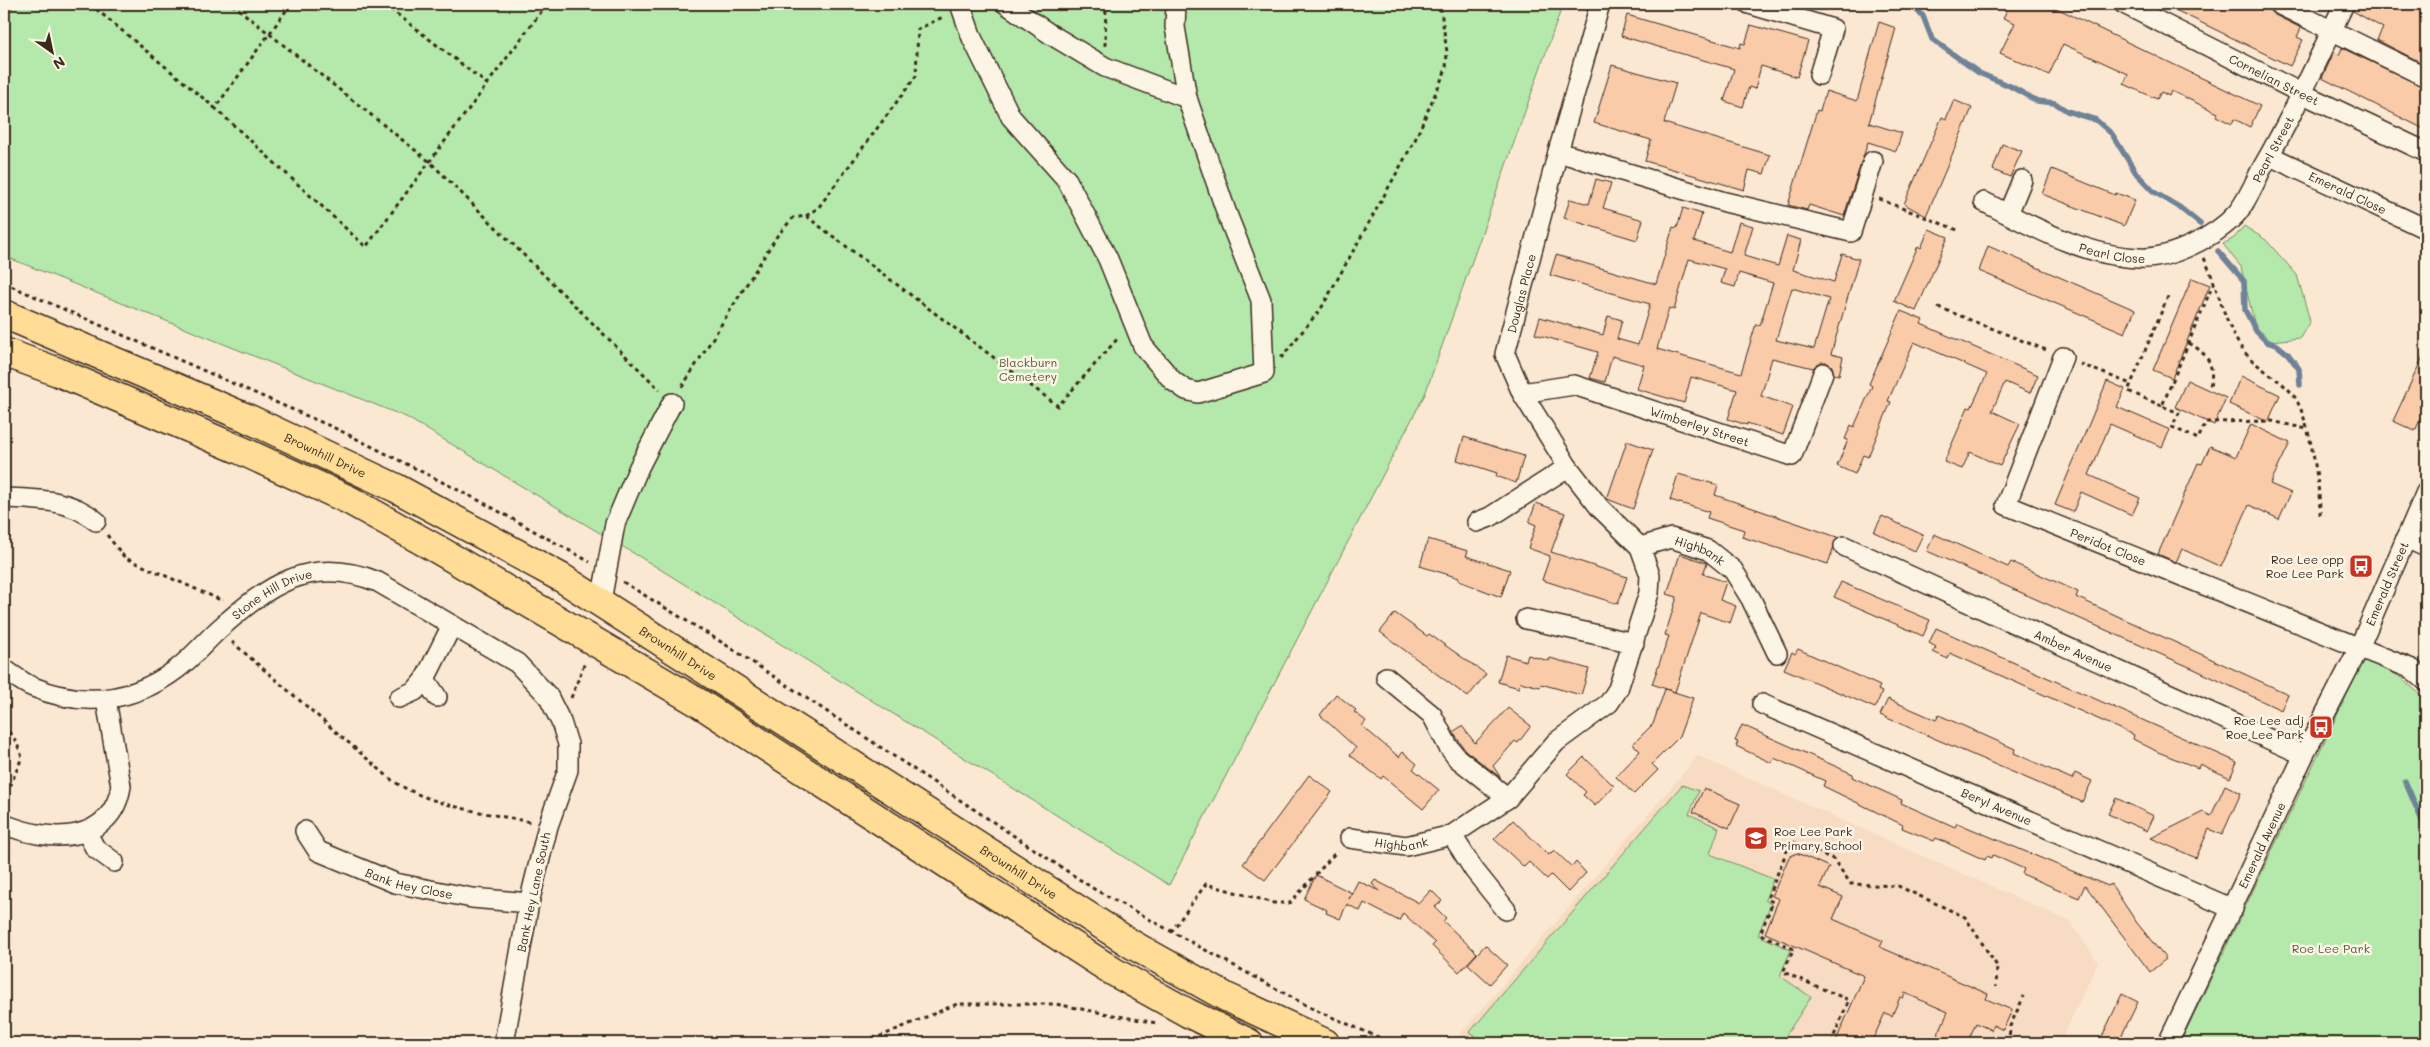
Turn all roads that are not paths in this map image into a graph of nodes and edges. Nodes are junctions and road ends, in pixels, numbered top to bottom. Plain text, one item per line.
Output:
1 (1006, 4) edge
2 (1176, 4) edge
3 (1600, 4) edge
4 (1749, 4) edge
5 (2124, 4) edge
6 (2278, 4) edge
7 (2344, 4) edge
8 (960, 6) edge
9 (2331, 30) junction
10 (1819, 75) dead end
11 (2426, 76) edge
12 (2301, 94) junction
13 (1188, 98) junction
14 (1558, 152) junction
15 (2426, 152) edge
16 (2270, 156) junction
17 (1874, 161) dead end
18 (2022, 180) dead end
19 (1984, 202) dead end
20 (2237, 212) joint
21 (2008, 214) junction
22 (2426, 229) edge
23 (4, 314) edge
24 (4, 352) edge
25 (2063, 357) road end
26 (1823, 373) dead end
27 (1522, 393) junction
28 (672, 403) road end
29 (1568, 467) junction
30 (2426, 492) edge
31 (4, 498) edge
32 (96, 521) road end
33 (1477, 522) dead end
34 (2406, 538) junction
35 (1844, 546) dead end
36 (1640, 547) junction
37 (2426, 547) edge
38 (601, 601) junction
39 (1526, 619) dead end
40 (452, 625) junction
41 (1634, 643) junction
42 (2358, 648) junction
43 (1777, 653) dead end
44 (4, 669) edge
45 (1386, 677) dead end
46 (425, 679) junction
47 (2426, 681) edge
48 (437, 697) dead end
49 (400, 698) dead end
50 (106, 700) junction
51 (1762, 704) dead end
52 (568, 744) joint
53 (2304, 755) junction
54 (1508, 798) junction
55 (4, 824) edge
56 (305, 832) dead end
57 (87, 833) junction
58 (1452, 835) junction
59 (1350, 838) road end
60 (114, 862) dead end
61 (529, 903) junction
62 (2233, 909) junction
63 (1506, 910) dead end
64 (504, 1043) edge
65 (1249, 1043) edge
66 (1326, 1043) edge
67 (2168, 1043) edge

1 - 13 street
2 - 13 street
3 - 14 street, Douglas Place
4 - 10 street
5 - 12 street, Cornelian Street
6 - 9 street
7 - 9 street, Pearl Street
8 - 13 street
9 - 11 street
9 - 12 street, Pearl Street
12 - 15 street, Cornelian Street
12 - 16 street, Pearl Street
14 - 17 street
14 - 27 street, Douglas Place
16 - 20 street, Pearl Street
16 - 22 street, Emerald Close
18 - 21 street
19 - 21 street, Pearl Close
20 - 21 street, Pearl Close
23 - 38 highway, Brownhill Drive
24 - 65 highway
25 - 42 street, Peridot Close
26 - 27 street, Wimberley Street
27 - 29 street, Douglas Place
28 - 38 street
29 - 33 street
29 - 36 street, Douglas Place
30 - 34 street, Emerald Street
31 - 32 street
34 - 37 street
34 - 42 street, Emerald Street
35 - 53 street, Amber Avenue
36 - 41 street, Highbank
36 - 43 street, Highbank
38 - 66 highway, Brownhill Drive
39 - 41 street
40 - 46 street
40 - 50 street, Stone Hill Drive
40 - 52 street, Stone Hill Drive
41 - 54 street, Highbank
42 - 47 street
42 - 53 street, Emerald Avenue
44 - 50 street, Stone Hill Drive
45 - 54 street
46 - 48 street
46 - 49 street
50 - 57 street
51 - 62 street, Beryl Avenue
52 - 61 street, Bank Hey Lane South
53 - 62 street, Emerald Avenue
54 - 58 street, Highbank
55 - 57 street
56 - 61 street, Bank Hey Close
57 - 60 street
58 - 59 street, Highbank
58 - 63 street
61 - 64 street, Bank Hey Lane South
62 - 67 street, Emerald Avenue

